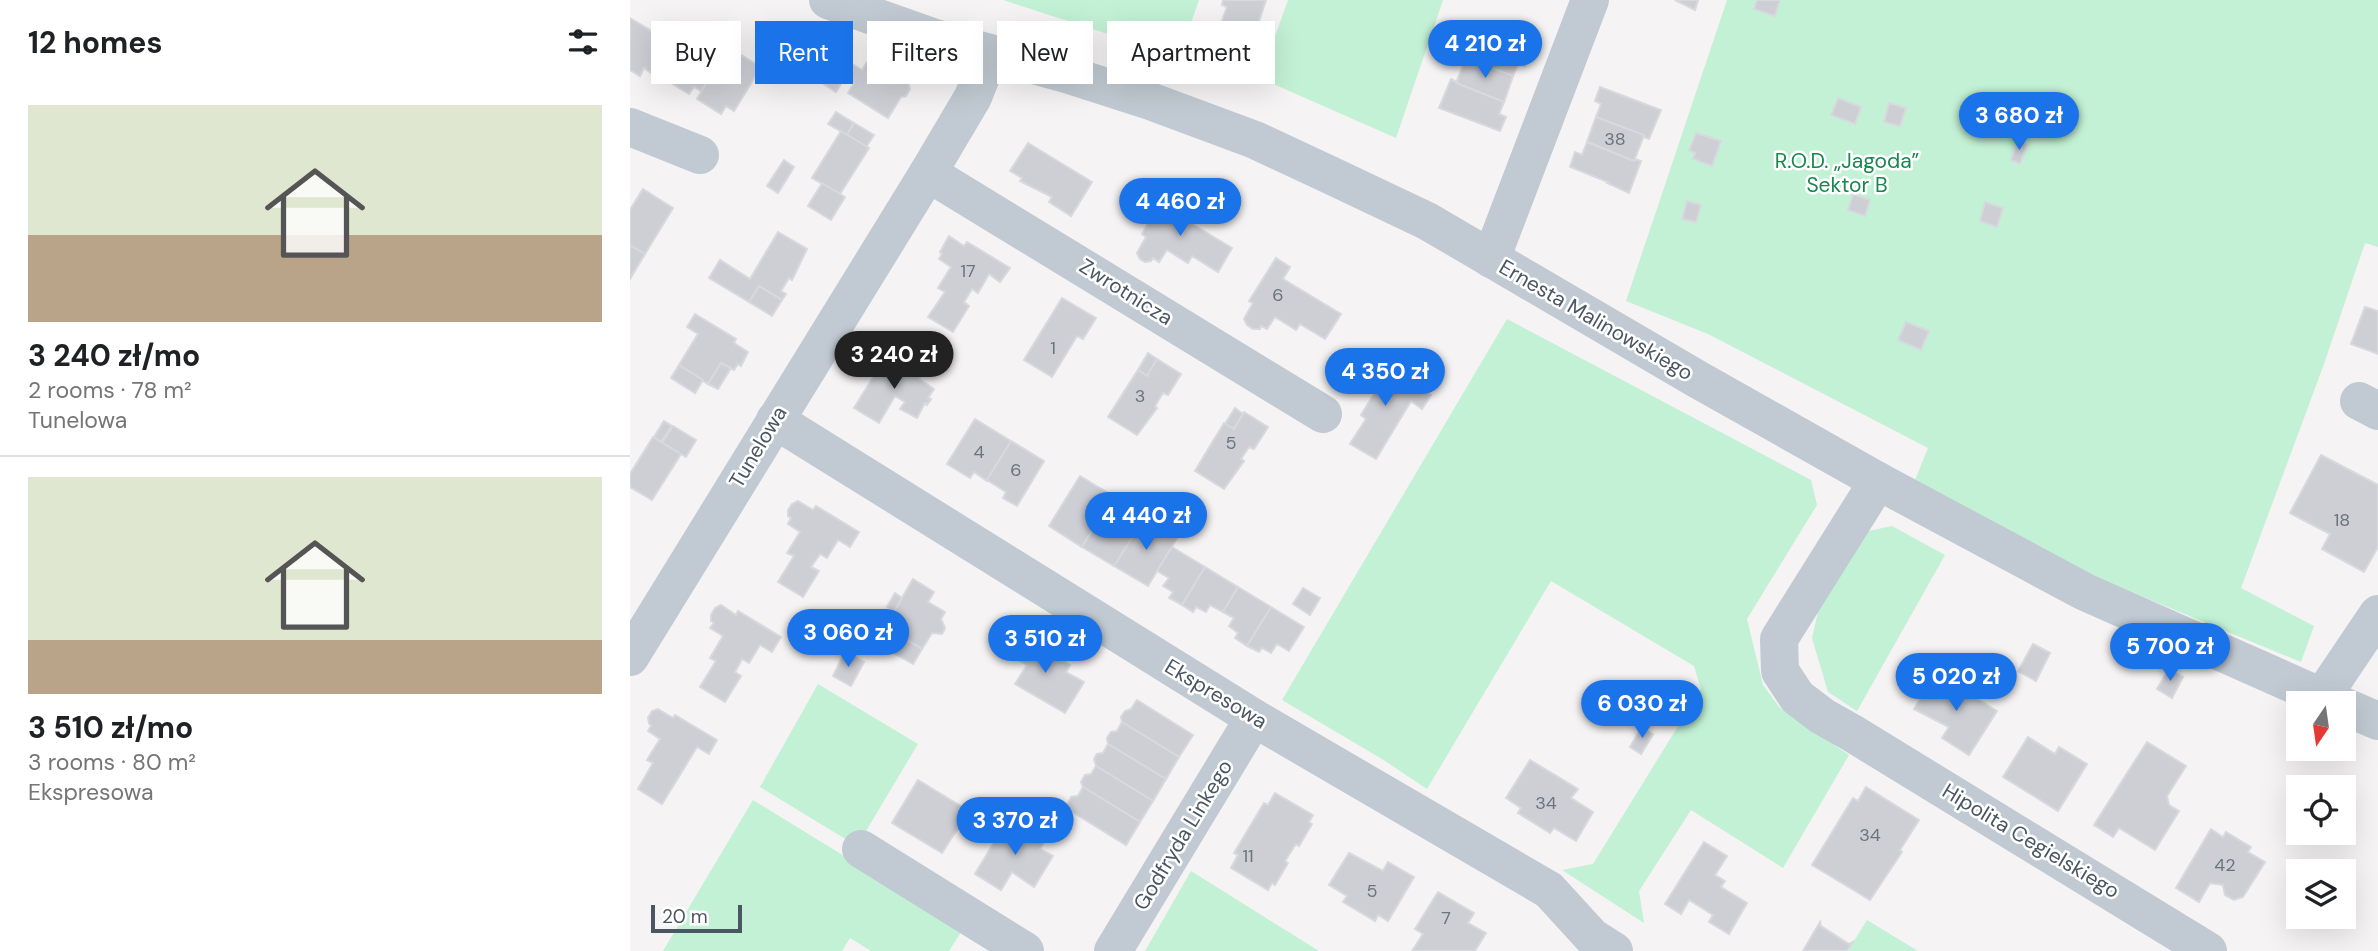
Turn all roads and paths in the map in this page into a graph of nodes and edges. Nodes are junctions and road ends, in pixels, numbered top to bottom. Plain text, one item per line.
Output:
1 (828, 0) edge
2 (1590, 0) edge
3 (989, 54) junction
4 (630, 127) edge
5 (699, 155) dead end
6 (928, 173) junction
7 (1491, 259) junction
8 (1324, 414) dead end
9 (775, 420) junction
10 (1878, 481) junction
11 (2378, 614) edge
12 (630, 657) edge
13 (2310, 691) edge
14 (2340, 691) edge
15 (2356, 711) edge
16 (1254, 718) junction
17 (2378, 721) edge
18 (861, 849) dead end
19 (1026, 951) edge
20 (1113, 951) edge
21 (1614, 951) edge
22 (2208, 951) edge

1 - 3 street, Ernesta Malinowskiego
2 - 7 street
3 - 6 street, Tunelowa
3 - 7 street, Ernesta Malinowskiego
4 - 5 street
6 - 8 street, Zwrotnicza
6 - 9 street, Tunelowa
7 - 10 street, Ernesta Malinowskiego
9 - 12 street, Tunelowa
9 - 16 street, Ekspresowa
10 - 13 street, Ernesta Malinowskiego
10 - 22 street, Hipolita Cegielskiego
11 - 14 street
15 - 17 street, Ernesta Malinowskiego
16 - 20 street, Godfryda Linkego
16 - 21 street, Ekspresowa
18 - 19 street

